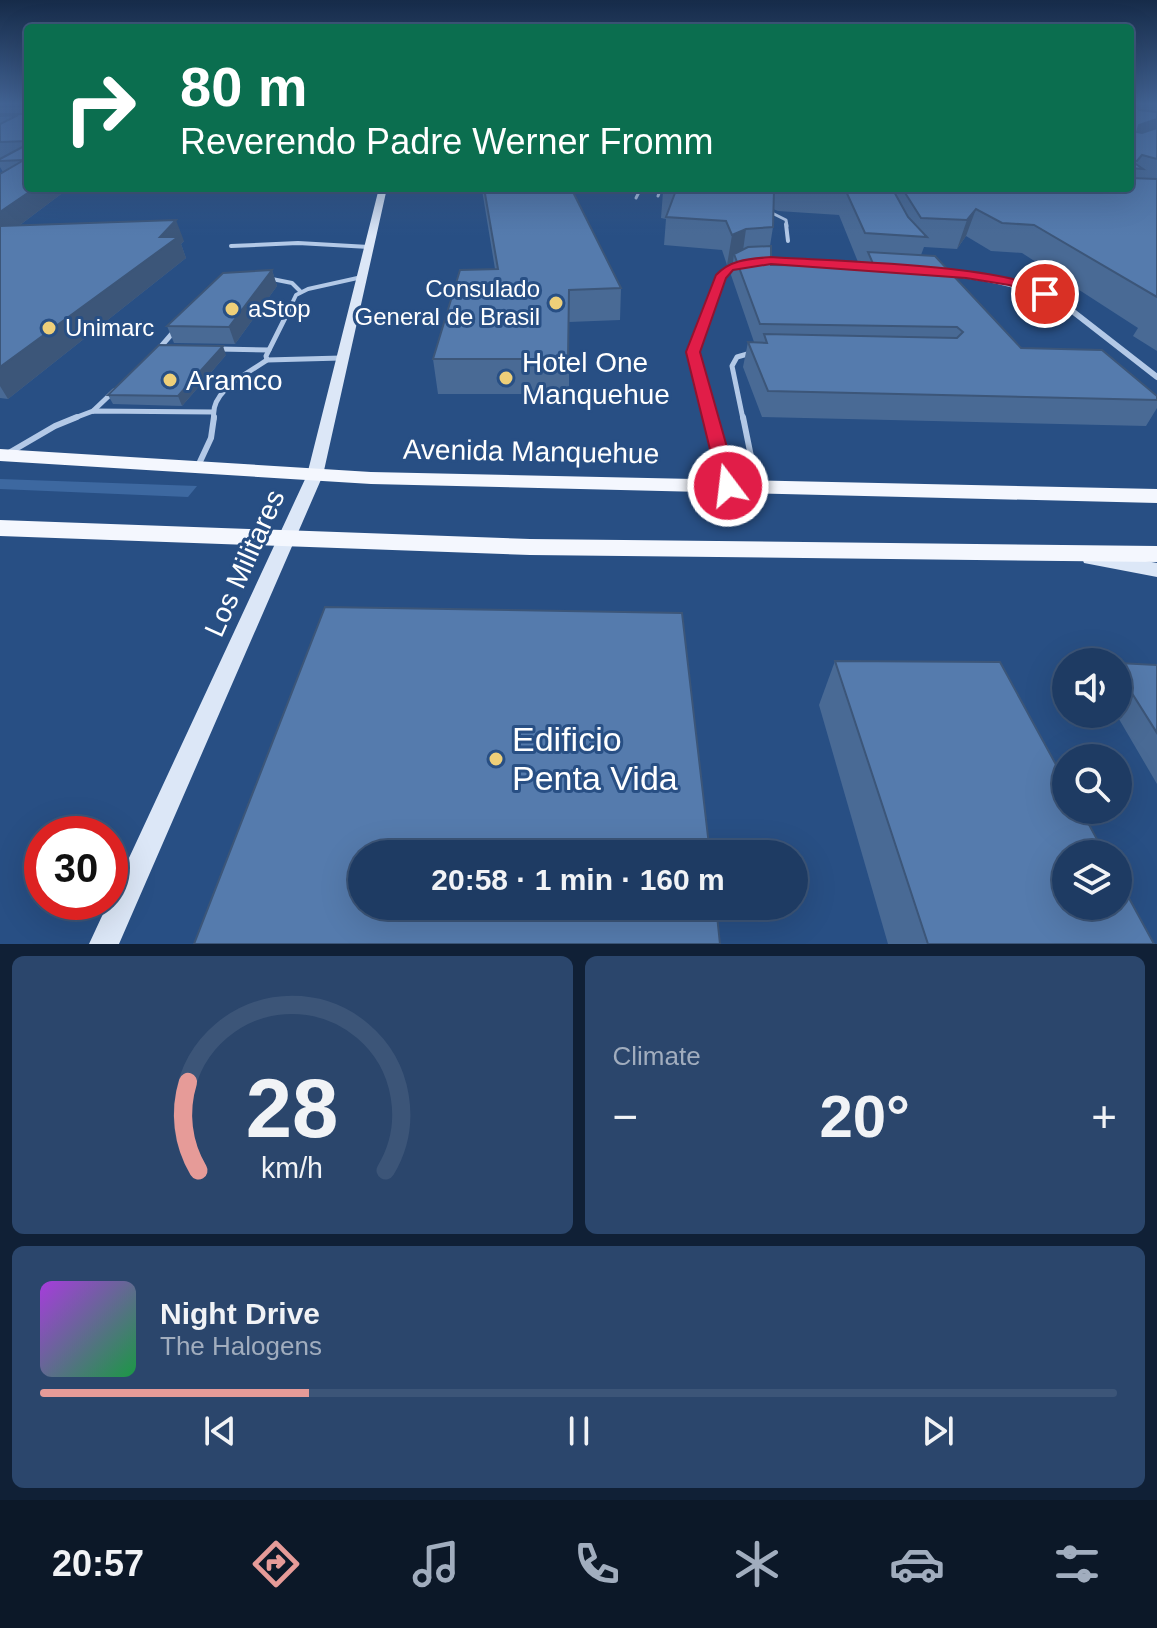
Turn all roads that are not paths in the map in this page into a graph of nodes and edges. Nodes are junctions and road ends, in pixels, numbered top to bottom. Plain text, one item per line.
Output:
1 (382, 192) edge
2 (639, 192) edge
3 (660, 192) edge
4 (658, 196) dead end
5 (636, 198) dead end
6 (766, 200) edge
7 (788, 241) dead end
8 (231, 246) dead end
9 (369, 247) junction
10 (758, 261) edge
11 (747, 262) edge
12 (846, 266) edge
13 (936, 273) edge
14 (362, 277) junction
15 (259, 278) edge
16 (300, 291) junction
17 (178, 328) edge
18 (160, 348) junction
19 (175, 348) edge
20 (206, 349) edge
21 (269, 350) junction
22 (752, 353) edge
23 (148, 358) edge
24 (344, 358) junction
25 (267, 360) junction
26 (1157, 377) edge
27 (115, 390) edge
28 (93, 411) junction
29 (213, 412) junction
30 (2, 455) edge
31 (198, 466) junction
32 (315, 475) junction
33 (728, 486) junction
34 (757, 486) junction
35 (1157, 496) edge
36 (0, 528) edge
37 (288, 540) junction
38 (1062, 553) junction
39 (1157, 554) edge
40 (1157, 570) edge
41 (104, 944) edge

1 - 9 main road, Los Militares
2 - 5 lane
3 - 4 lane
6 - 7 lane
8 - 9 lane
9 - 14 main road, Los Militares
10 - 12 street
11 - 33 street
13 - 26 street
14 - 16 lane
14 - 24 main road, Los Militares
15 - 16 lane
16 - 21 lane
17 - 18 lane
18 - 19 lane
18 - 23 lane
20 - 21 lane
21 - 25 lane
22 - 34 lane
24 - 25 lane
24 - 32 main road, Los Militares
25 - 29 lane
27 - 28 lane
28 - 29 lane
28 - 30 lane
29 - 31 lane
30 - 31 main road, Avenida Manquehue
31 - 32 main road, Avenida Manquehue
32 - 33 main road, Avenida Manquehue
32 - 37 main road, Los Militares
33 - 34 main road, Avenida Manquehue
34 - 35 main road, Avenida Manquehue
36 - 37 main road
37 - 38 main road
37 - 41 main road, Los Militares
38 - 39 main road
38 - 40 main road

